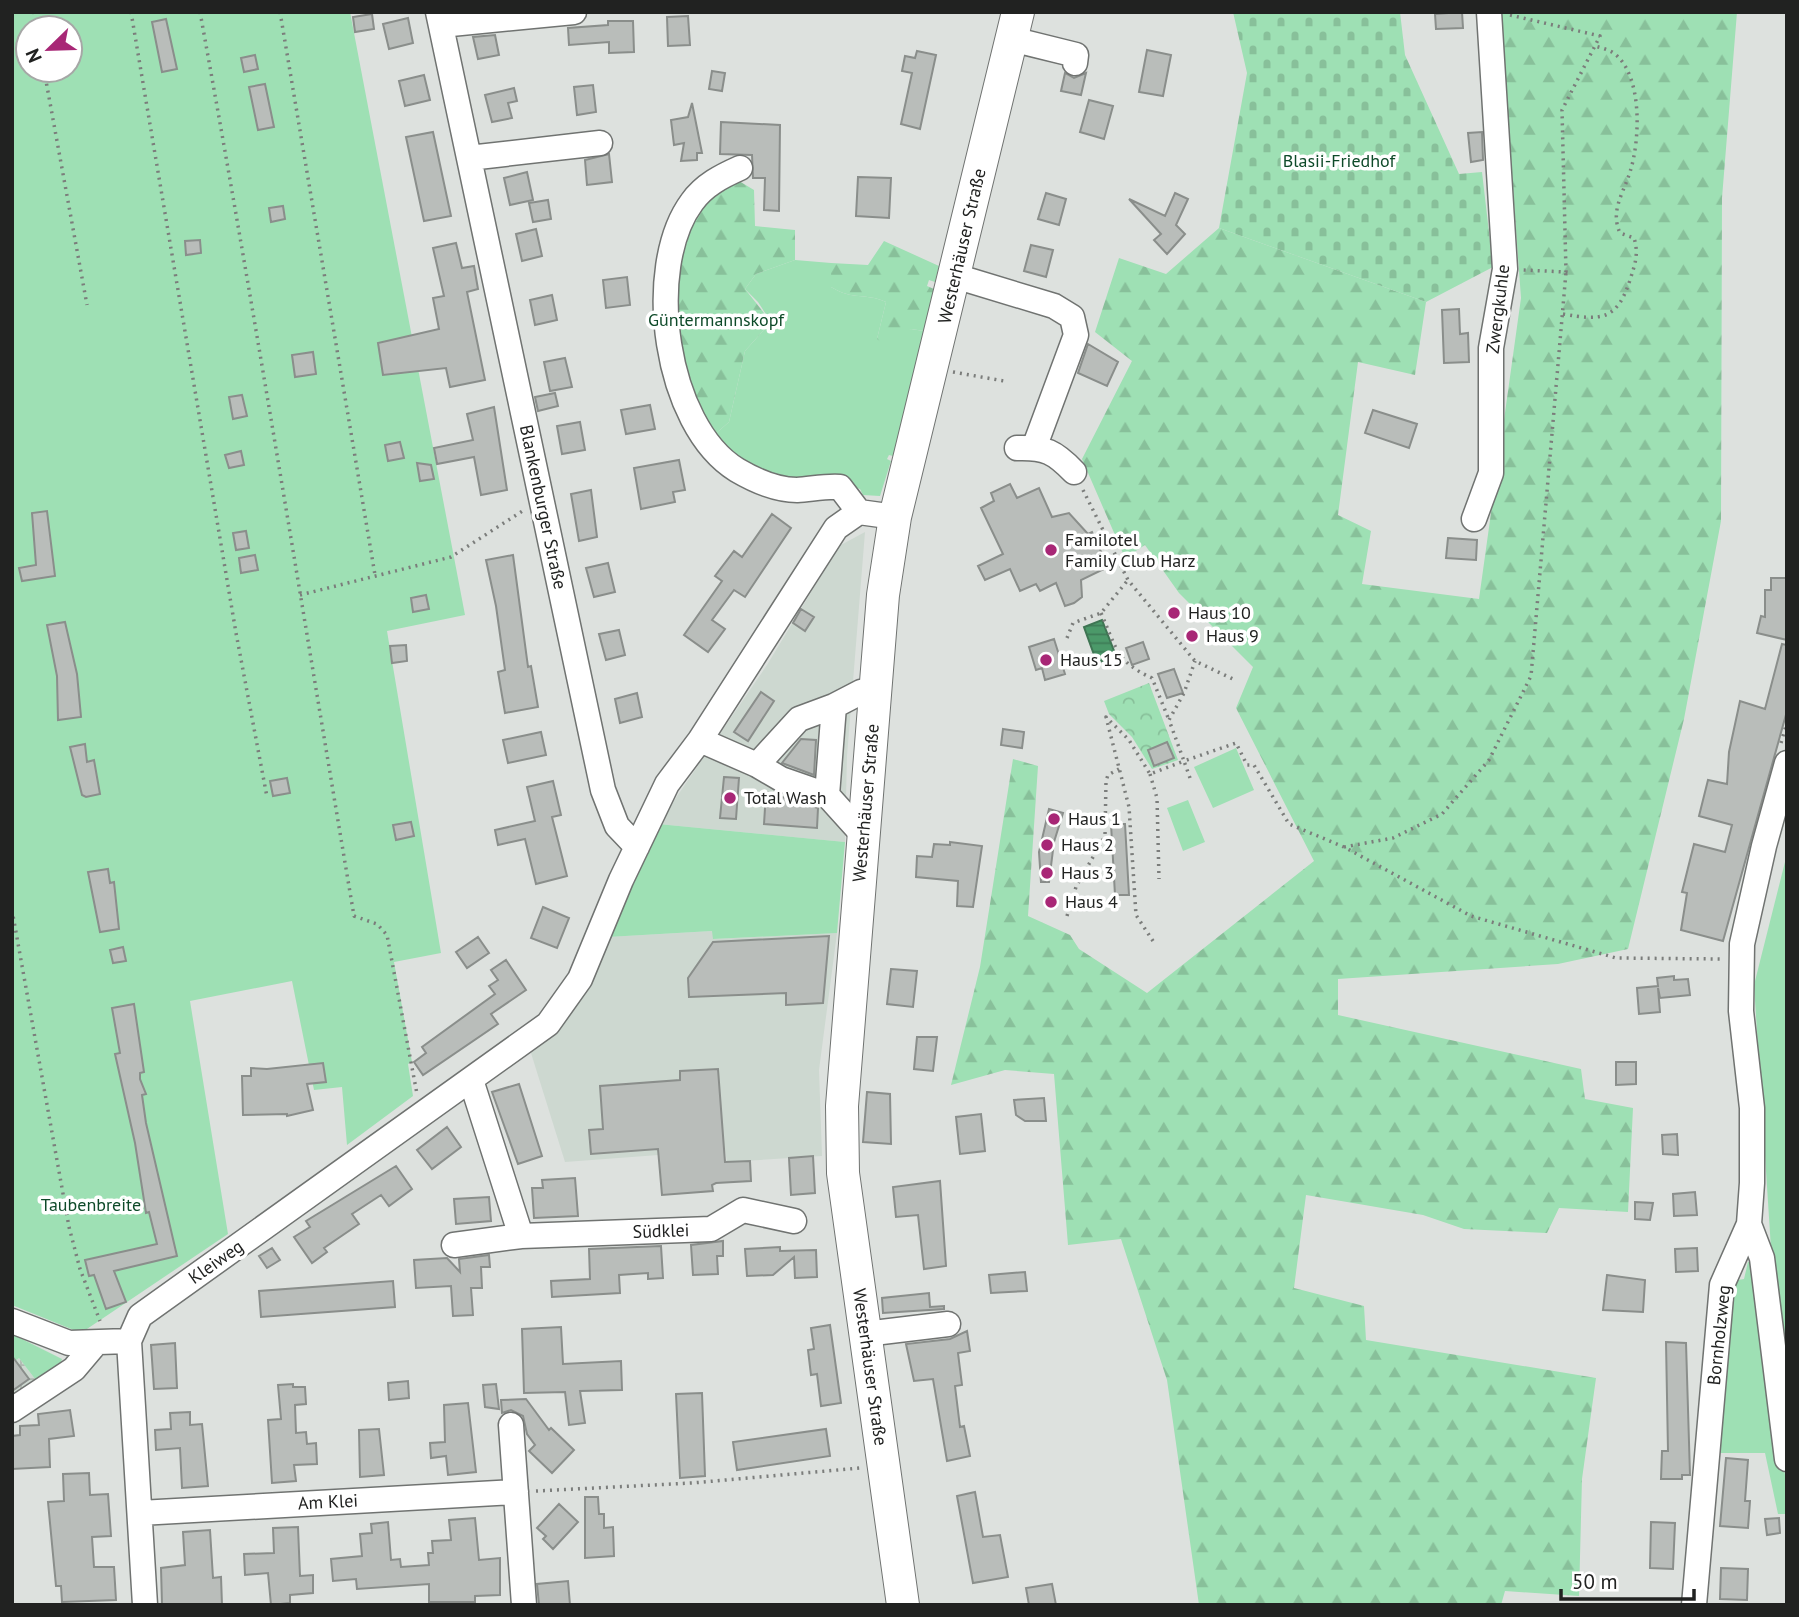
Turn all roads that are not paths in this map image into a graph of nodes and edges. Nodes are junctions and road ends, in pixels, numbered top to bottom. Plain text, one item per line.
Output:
1 (575, 12) edge
2 (1489, 12) edge
3 (439, 19) edge
4 (1015, 26) edge
5 (1075, 63) dead end
6 (600, 143) dead end
7 (469, 158) junction
8 (740, 168) dead end
9 (955, 276) junction
10 (1074, 472) road end
11 (859, 512) junction
12 (895, 517) junction
13 (1474, 519) dead end
14 (876, 690) junction
15 (834, 706) junction
16 (700, 740) junction
17 (1787, 763) edge
18 (757, 765) junction
19 (827, 795) junction
20 (864, 836) junction
21 (637, 847) junction
22 (471, 1080) junction
23 (794, 1221) dead end
24 (1749, 1224) junction
25 (521, 1236) junction
26 (454, 1245) dead end
27 (12, 1321) edge
28 (948, 1324) dead end
29 (865, 1334) junction
30 (129, 1341) junction
31 (96, 1343) junction
32 (12, 1410) edge
33 (511, 1425) dead end
34 (1787, 1459) edge
35 (516, 1492) junction
36 (140, 1513) junction
37 (145, 1605) edge
38 (524, 1605) edge
39 (903, 1605) edge
40 (1694, 1605) edge

1 - 3 street, Blankenburger Straße
2 - 13 street, Zwergkuhle
3 - 7 street, Blankenburger Straße
4 - 5 street
4 - 9 main road, Westerhäuser Straße
6 - 7 street
7 - 21 street, Blankenburger Straße
8 - 11 street
9 - 10 street
9 - 12 main road, Westerhäuser Straße
11 - 12 street
11 - 16 street
12 - 14 main road, Westerhäuser Straße
14 - 15 street
14 - 20 main road, Westerhäuser Straße
15 - 18 street
15 - 19 street
16 - 18 street
16 - 21 street
17 - 24 street, Bornholzweg
18 - 19 street
19 - 20 street
20 - 29 main road, Westerhäuser Straße
21 - 22 street, Kleiweg
22 - 25 street
22 - 30 street, Kleiweg
23 - 25 street, Südklei
24 - 34 street
24 - 40 street, Bornholzweg
25 - 26 street, Südklei
27 - 31 street
28 - 29 street
29 - 39 main road, Westerhäuser Straße
30 - 31 street
30 - 36 street
31 - 32 street
33 - 35 street
35 - 36 street, Am Klei
35 - 38 street
36 - 37 street

